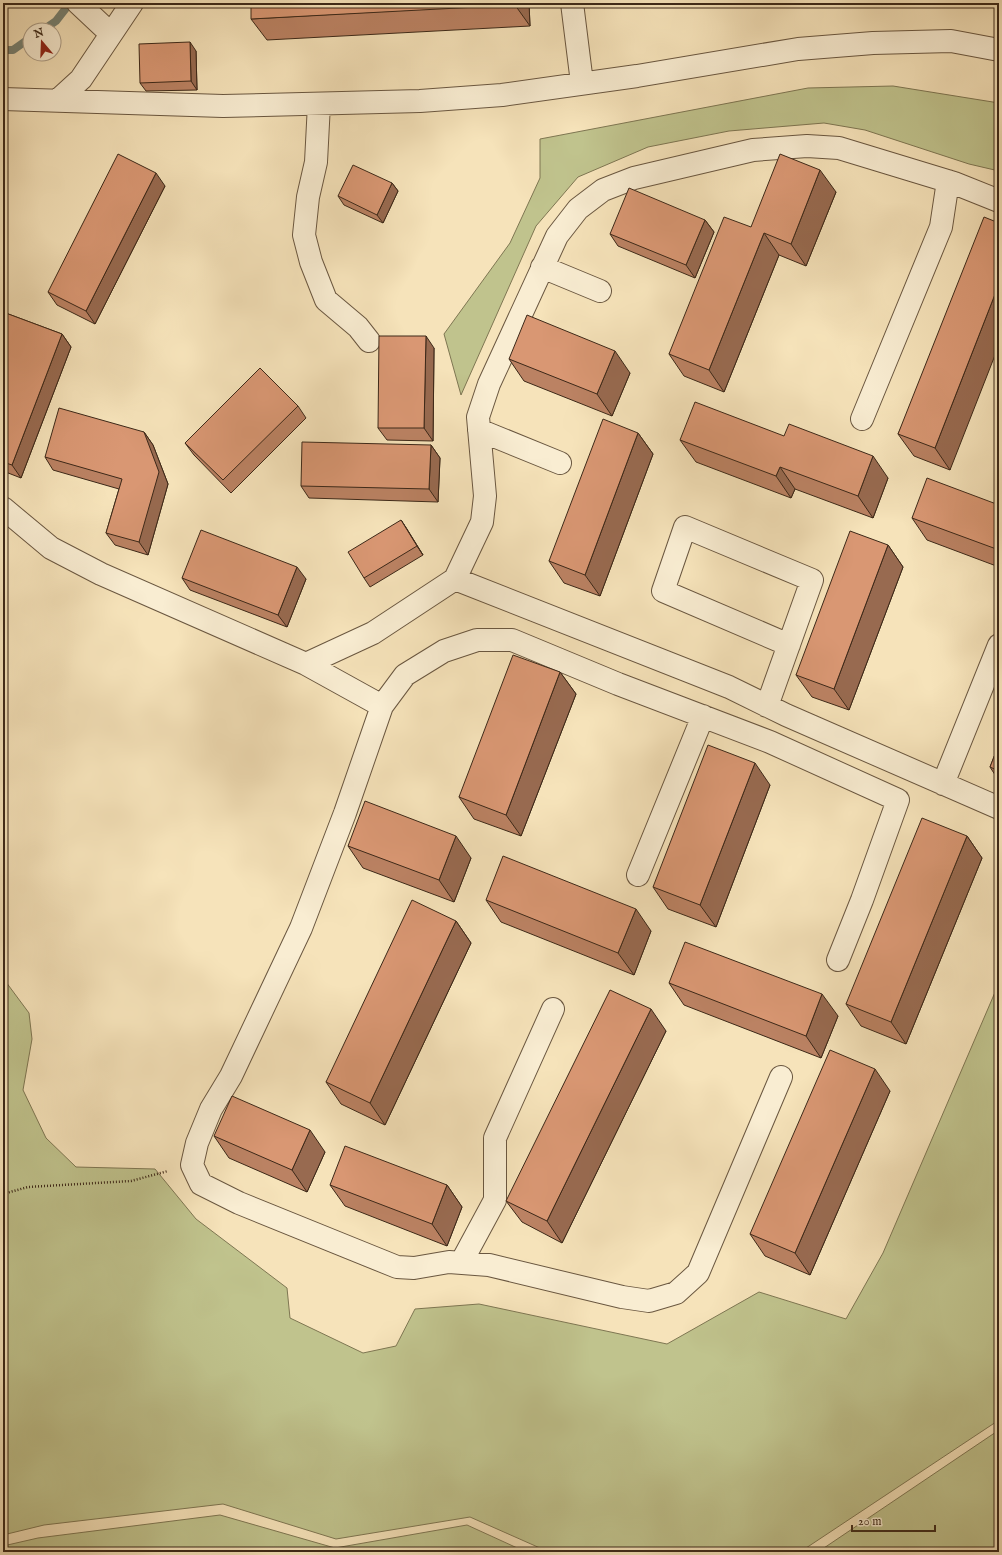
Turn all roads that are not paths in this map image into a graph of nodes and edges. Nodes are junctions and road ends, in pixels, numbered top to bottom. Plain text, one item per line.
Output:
1 (132, 3) edge
2 (572, 3) edge
3 (82, 7) edge
4 (111, 34) junction
5 (999, 50) edge
6 (582, 83) junction
7 (3, 99) edge
8 (58, 100) junction
9 (319, 104) junction
10 (948, 181) junction
11 (999, 201) edge
12 (542, 267) junction
13 (600, 291) dead end
14 (369, 341) dead end
15 (862, 419) dead end
16 (479, 430) junction
17 (560, 463) dead end
18 (3, 508) edge
19 (455, 579) junction
20 (789, 644) junction
21 (999, 646) edge
22 (306, 664) junction
23 (382, 706) junction
24 (768, 706) junction
25 (703, 716) junction
26 (943, 784) junction
27 (999, 808) edge
28 (638, 875) dead end
29 (838, 960) dead end
30 (553, 1009) dead end
31 (781, 1077) dead end
32 (461, 1263) junction

1 - 4 street
2 - 6 street
3 - 4 street
4 - 8 street
5 - 6 street
6 - 9 street
7 - 8 street
8 - 9 street
9 - 14 street
10 - 11 street
10 - 12 street
10 - 15 street
12 - 13 street
12 - 16 street
16 - 17 street
16 - 19 street
18 - 22 street
19 - 22 street
19 - 24 street
20 - 20 street
20 - 24 street
21 - 26 street
22 - 23 street
23 - 25 street
23 - 32 street
24 - 26 street
25 - 28 street
25 - 29 street
26 - 27 street
30 - 32 street
31 - 32 street

